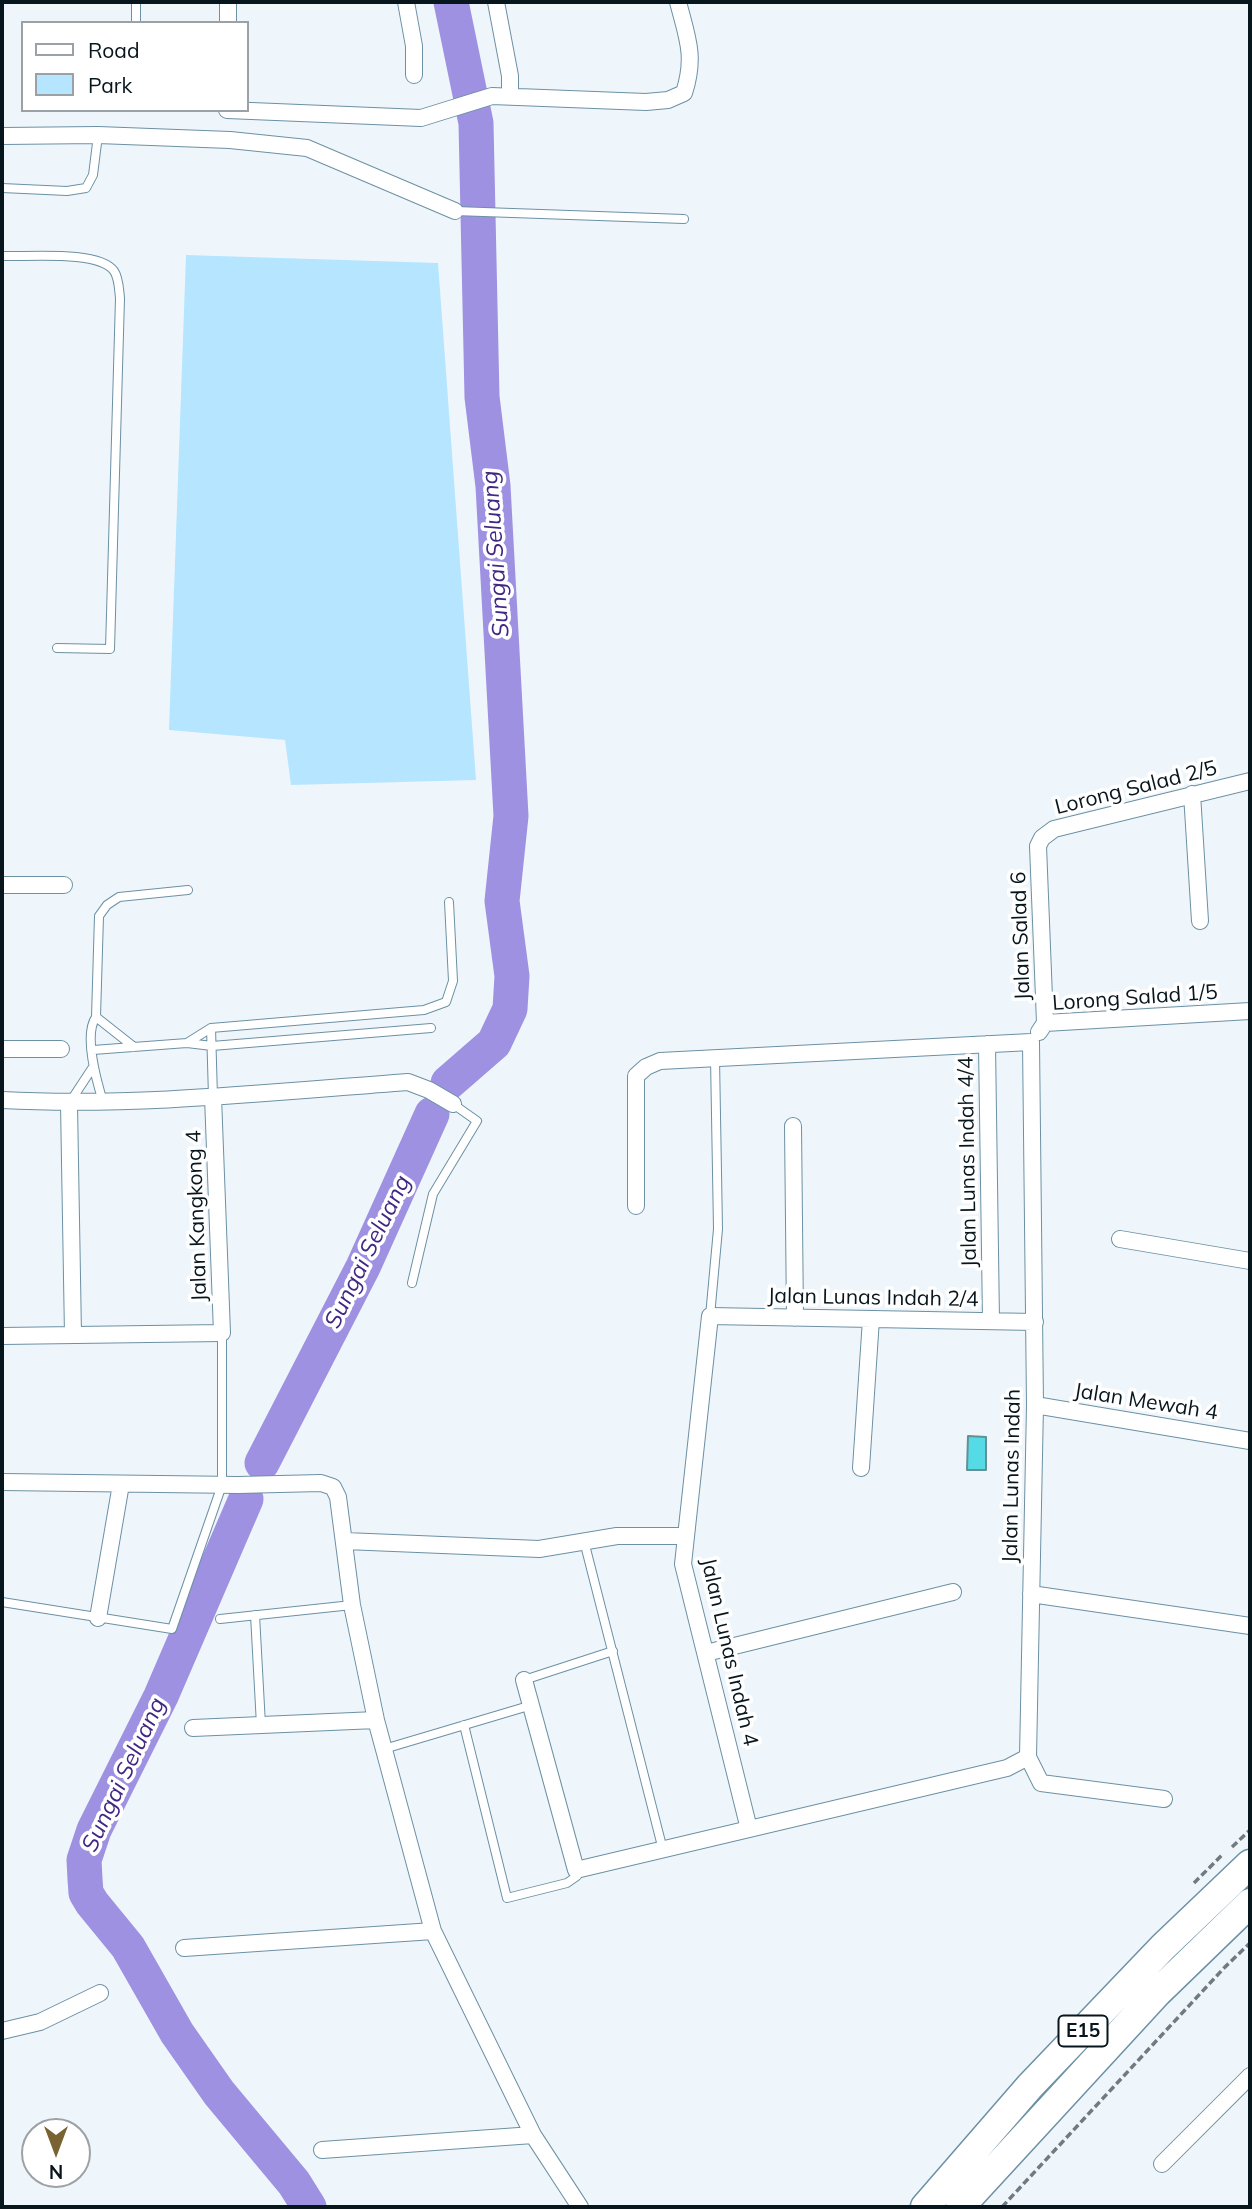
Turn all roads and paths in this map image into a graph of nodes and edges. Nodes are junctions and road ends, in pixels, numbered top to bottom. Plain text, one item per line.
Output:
1 (136, 2) edge
2 (228, 2) edge
3 (406, 2) edge
4 (496, 2) edge
5 (678, 2) edge
6 (136, 21) edge
7 (228, 21) edge
8 (414, 75) dead end
9 (510, 96) junction
10 (248, 111) edge
11 (228, 112) edge
12 (99, 135) junction
13 (2, 136) edge
14 (230, 140) junction
15 (2, 188) edge
16 (455, 211) joint
17 (684, 219) dead end
18 (2, 256) edge
19 (57, 648) dead end
20 (1250, 781) edge
21 (1192, 794) junction
22 (1038, 846) joint
23 (2, 885) edge
24 (64, 885) dead end
25 (188, 890) dead end
26 (449, 902) dead end
27 (1200, 921) dead end
28 (1250, 1011) edge
29 (96, 1017) junction
30 (1045, 1023) junction
31 (211, 1028) junction
32 (431, 1028) dead end
33 (1031, 1042) junction
34 (187, 1043) junction
35 (987, 1044) junction
36 (212, 1046) junction
37 (134, 1047) junction
38 (2, 1049) edge
39 (61, 1049) dead end
40 (93, 1050) junction
41 (715, 1058) junction
42 (93, 1067) junction
43 (214, 1097) junction
44 (2, 1100) edge
45 (103, 1102) junction
46 (69, 1104) junction
47 (453, 1104) joint
48 (793, 1126) dead end
49 (636, 1206) dead end
50 (1120, 1239) dead end
51 (1250, 1261) edge
52 (412, 1283) dead end
53 (710, 1316) junction
54 (795, 1318) junction
55 (871, 1319) junction
56 (992, 1321) junction
57 (1035, 1322) junction
58 (222, 1333) junction
59 (73, 1335) junction
60 (2, 1336) edge
61 (1035, 1405) junction
62 (1250, 1441) edge
63 (861, 1468) dead end
64 (2, 1482) edge
65 (121, 1484) junction
66 (230, 1485) junction
67 (686, 1536) junction
68 (345, 1541) junction
69 (584, 1541) junction
70 (953, 1592) dead end
71 (1031, 1594) junction
72 (2, 1602) edge
73 (352, 1605) junction
74 (255, 1615) junction
75 (97, 1618) junction
76 (220, 1619) dead end
77 (1250, 1626) edge
78 (613, 1651) junction
79 (706, 1653) junction
80 (524, 1680) joint
81 (532, 1704) junction
82 (376, 1720) junction
83 (261, 1725) junction
84 (464, 1725) junction
85 (193, 1728) dead end
86 (384, 1749) junction
87 (1028, 1757) junction
88 (1164, 1799) dead end
89 (749, 1829) junction
90 (663, 1850) junction
91 (1250, 1864) edge
92 (576, 1870) junction
93 (1250, 1903) edge
94 (433, 1931) junction
95 (1250, 1943) edge
96 (184, 1948) dead end
97 (100, 1993) dead end
98 (2, 2031) edge
99 (1250, 2076) edge
100 (533, 2135) junction
101 (322, 2150) dead end
102 (1162, 2164) dead end
103 (580, 2207) edge
104 (925, 2207) edge
105 (960, 2207) edge
106 (1002, 2207) edge

1 - 6 lane
2 - 7 street
3 - 8 street
4 - 9 street
5 - 9 street
9 - 10 street
11 - 14 street
12 - 13 street
12 - 14 street
12 - 15 lane
14 - 16 street
16 - 17 lane
18 - 19 lane
20 - 21 street, Lorong Salad 2/5
21 - 22 street, Lorong Salad 2/5
21 - 27 street
22 - 30 street, Jalan Salad 6
23 - 24 street
25 - 29 lane
26 - 31 lane
28 - 30 street, Lorong Salad 1/5
29 - 37 lane
29 - 40 lane
30 - 33 street, Lorong Salad 1/5
31 - 34 lane
31 - 36 lane
32 - 36 lane
33 - 35 street
33 - 57 street, Jalan Lunas Indah
34 - 36 lane
34 - 37 lane
35 - 41 street
35 - 56 street, Jalan Lunas Indah 4/4
36 - 43 lane
37 - 40 lane
38 - 39 street
40 - 42 lane
41 - 49 street
41 - 53 lane
42 - 45 lane
42 - 46 lane
43 - 45 street
43 - 47 street
43 - 58 street, Jalan Kangkong 4
44 - 46 street
45 - 46 street
46 - 59 street
47 - 52 lane
48 - 54 street
50 - 51 street
53 - 54 street, Jalan Lunas Indah 2/4
53 - 67 street, Jalan Lunas Indah 4
54 - 55 street, Jalan Lunas Indah 2/4
55 - 56 street, Jalan Lunas Indah 2/4
55 - 63 street
56 - 57 street, Jalan Lunas Indah 2/4
57 - 61 street, Jalan Lunas Indah
58 - 59 street
58 - 66 lane
59 - 60 street
61 - 62 street, Jalan Mewah 4
61 - 71 street, Jalan Lunas Indah
64 - 65 street
65 - 66 street
65 - 75 street
66 - 68 street
66 - 75 lane
67 - 69 street
67 - 79 street, Jalan Lunas Indah 4
68 - 69 street
68 - 73 street
69 - 78 lane
70 - 79 street
71 - 77 street
71 - 87 street, Jalan Lunas Indah
72 - 75 lane
73 - 74 lane
73 - 82 street
74 - 76 lane
74 - 83 lane
78 - 80 lane
78 - 90 lane
79 - 89 street, Jalan Lunas Indah 4
80 - 81 street
81 - 84 lane
81 - 92 street
82 - 83 street
82 - 86 street
83 - 85 street
84 - 86 lane
84 - 92 lane
86 - 94 street
87 - 88 street
87 - 89 street
89 - 90 street
90 - 92 street
91 - 104 highway, E15
93 - 105 highway, E15
94 - 96 street
94 - 100 street
95 - 106 path
97 - 98 street
99 - 102 street
100 - 101 street
100 - 103 street

